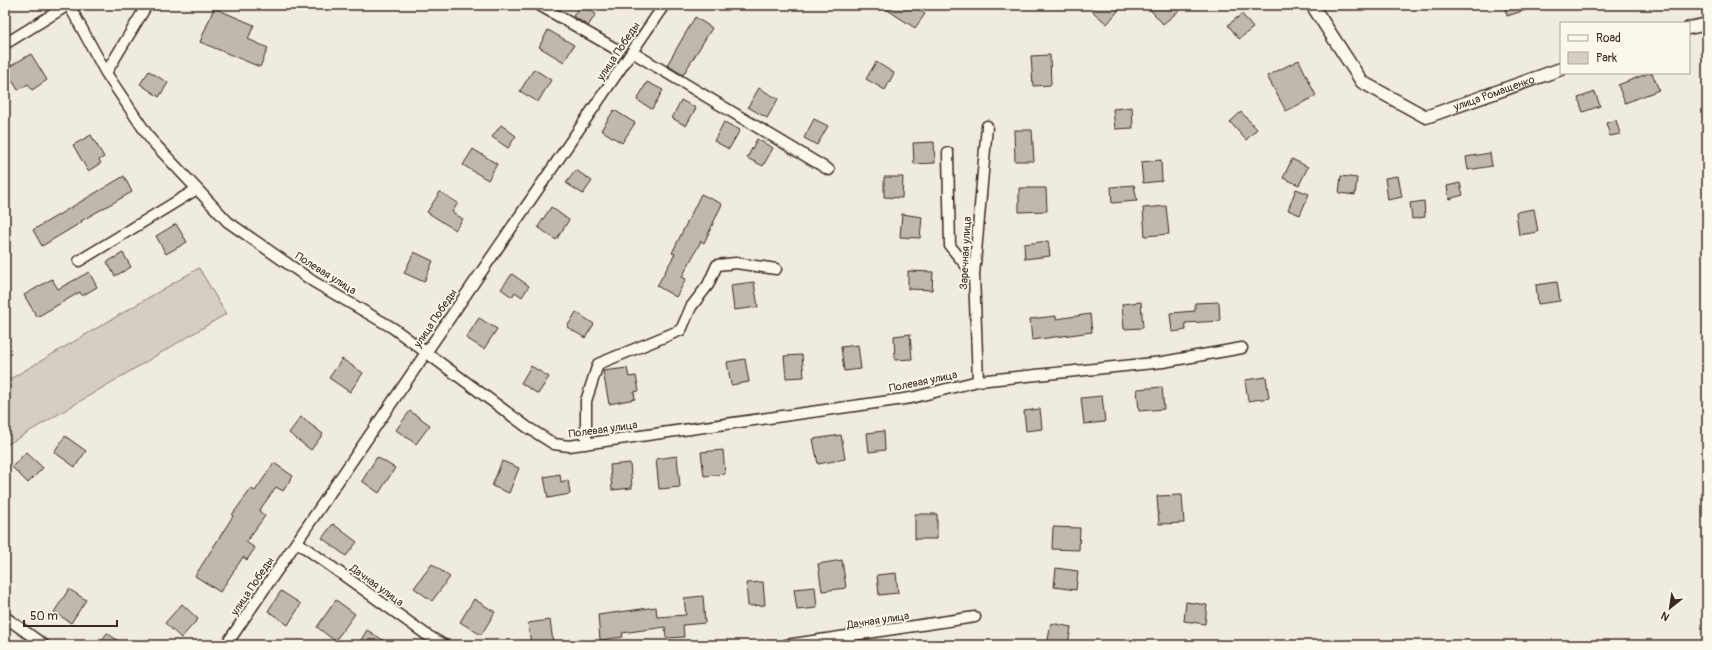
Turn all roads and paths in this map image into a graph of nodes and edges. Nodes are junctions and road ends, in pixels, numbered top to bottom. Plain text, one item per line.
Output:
1 (69, 5) edge
2 (147, 5) edge
3 (539, 5) edge
4 (664, 5) edge
5 (1312, 5) edge
6 (1707, 24) edge
7 (1690, 28) edge
8 (5, 44) edge
9 (614, 48) dead end
10 (632, 52) junction
11 (1560, 69) edge
12 (106, 74) junction
13 (988, 126) dead end
14 (948, 153) dead end
15 (829, 170) dead end
16 (198, 189) junction
17 (79, 261) dead end
18 (776, 269) dead end
19 (974, 275) junction
20 (1242, 348) dead end
21 (426, 353) junction
22 (978, 381) junction
23 (586, 444) junction
24 (297, 542) junction
25 (5, 617) edge
26 (975, 617) dead end
27 (44, 645) edge
28 (226, 645) edge
29 (444, 645) edge
30 (786, 645) edge

1 - 8 street
1 - 12 street, Полевая улица
2 - 12 street
3 - 9 street
4 - 10 street, улица Победы
5 - 11 street, улица Ромащенко
6 - 7 street
10 - 15 street
10 - 21 street, улица Победы
12 - 16 street, Полевая улица
13 - 19 street, Заречная улица
14 - 19 street
16 - 17 street
16 - 21 street, Полевая улица
18 - 23 street
19 - 22 street, Заречная улица
20 - 22 street, Полевая улица
21 - 23 street, Полевая улица
21 - 24 street, улица Победы
22 - 23 street, Полевая улица
24 - 28 street, улица Победы
24 - 29 street, Дачная улица
25 - 27 street
26 - 30 street, Дачная улица

